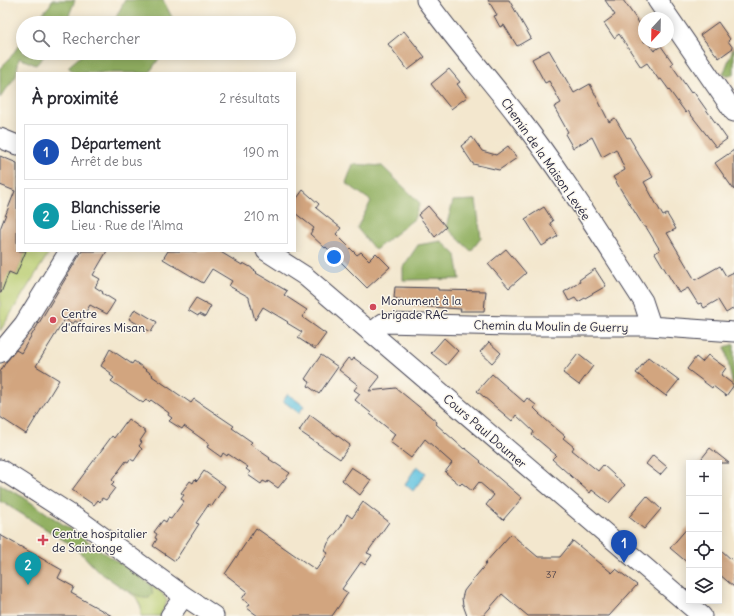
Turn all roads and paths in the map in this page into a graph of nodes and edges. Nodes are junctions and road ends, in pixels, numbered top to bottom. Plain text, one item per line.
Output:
1 (426, 0) edge
2 (657, 0) edge
3 (734, 112) edge
4 (0, 138) edge
5 (16, 144) edge
6 (68, 252) edge
7 (268, 252) edge
8 (649, 326) junction
9 (734, 332) edge
10 (371, 333) junction
11 (0, 353) edge
12 (0, 469) edge
13 (184, 596) junction
14 (170, 616) edge
15 (214, 616) edge
16 (702, 616) edge

1 - 8 street, Chemin de la Maison Levée
2 - 3 street
4 - 5 street
6 - 11 street
7 - 10 street, Cours Paul Doumer
8 - 9 street, Chemin du Moulin de Guerry
8 - 10 street, Chemin du Moulin de Guerry
10 - 16 street, Cours Paul Doumer
12 - 13 street
13 - 14 street
13 - 15 street

